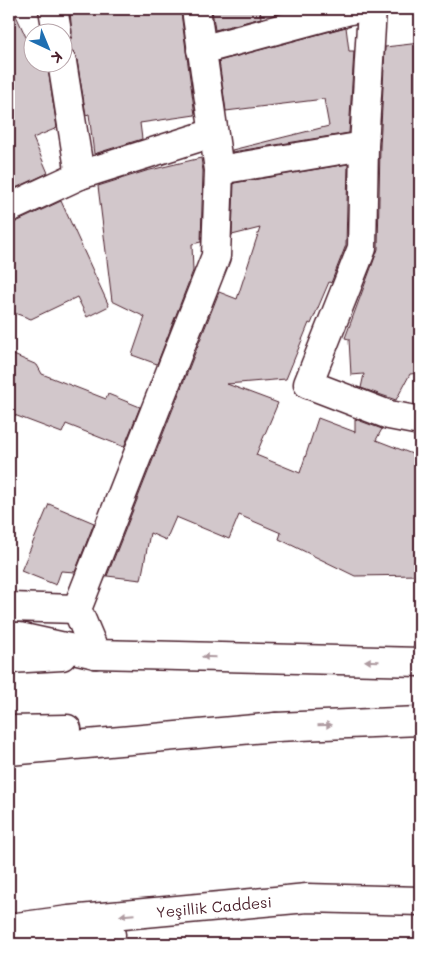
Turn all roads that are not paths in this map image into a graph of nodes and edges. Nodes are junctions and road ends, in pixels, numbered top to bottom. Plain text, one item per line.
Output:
1 (53, 9) edge
2 (196, 9) edge
3 (354, 9) edge
4 (372, 9) edge
5 (55, 22) edge
6 (201, 50) junction
7 (64, 72) edge
8 (212, 133) junction
9 (364, 146) junction
10 (219, 170) junction
11 (80, 175) junction
12 (9, 208) edge
13 (420, 421) edge
14 (9, 608) edge
15 (77, 609) junction
16 (9, 637) edge
17 (96, 654) junction
18 (9, 659) edge
19 (420, 662) edge
20 (420, 721) edge
21 (276, 727) junction
22 (9, 730) edge
23 (9, 751) edge
24 (420, 901) edge
25 (420, 915) edge
26 (9, 928) edge
27 (75, 942) edge
28 (43, 944) edge

1 - 5 main road
2 - 6 main road
3 - 6 main road
4 - 9 main road
6 - 8 main road
7 - 11 main road
8 - 10 main road
8 - 11 main road
9 - 10 main road
9 - 13 main road
10 - 15 main road
11 - 12 main road
14 - 15 main road
15 - 17 main road
16 - 17 main road
17 - 18 main road
19 -> 17 main road
21 -> 20 main road
21 - 22 main road
21 - 23 main road
24 -> 26 main road, Yeşillik Caddesi
25 - 27 main road, Yeşillik Caddesi
27 - 28 main road, Yeşillik Caddesi

